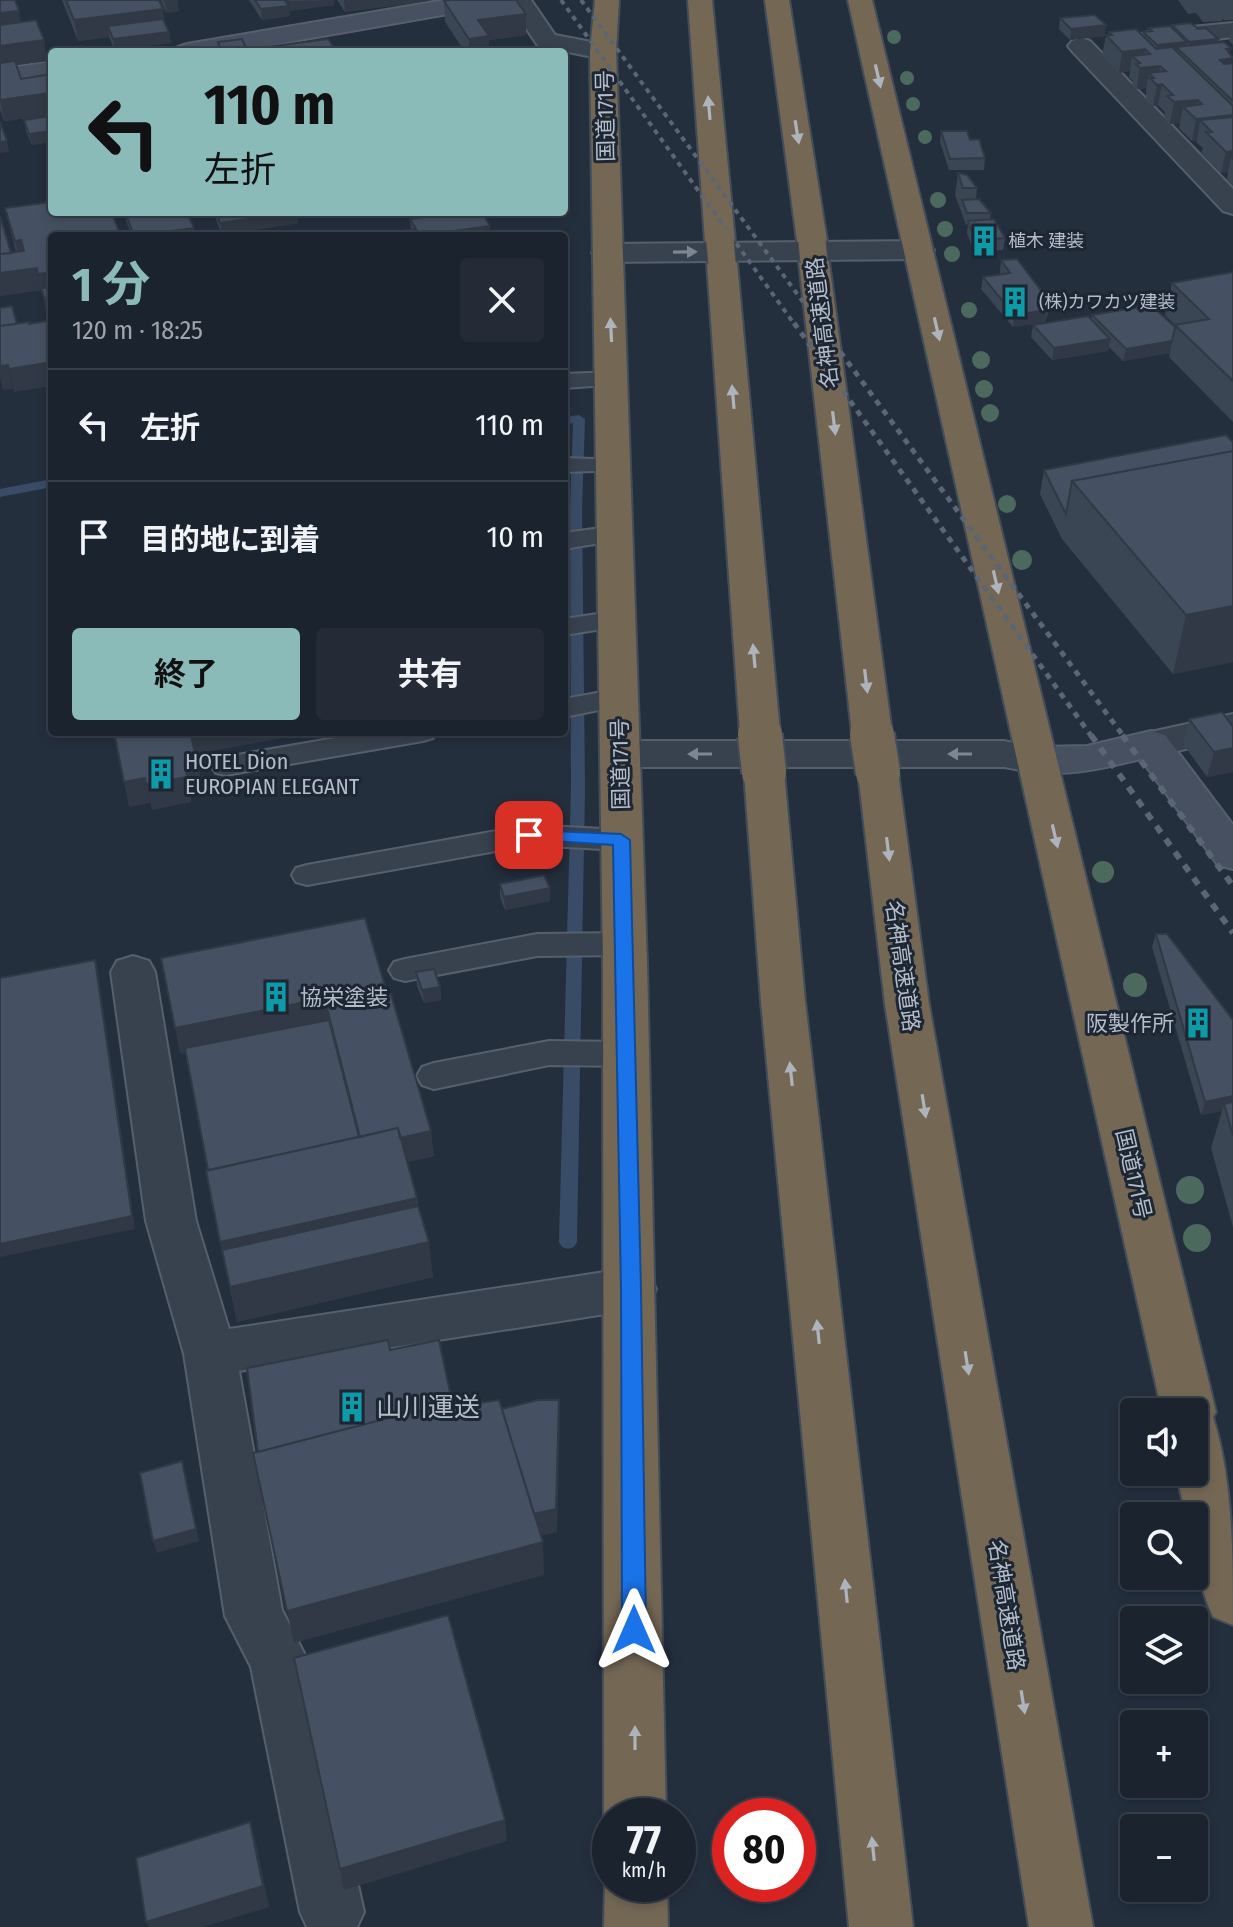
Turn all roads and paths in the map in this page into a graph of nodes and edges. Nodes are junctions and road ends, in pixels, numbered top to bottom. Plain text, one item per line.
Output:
1 (488, 0) edge
2 (519, 0) edge
3 (607, 0) edge
4 (700, 0) edge
5 (777, 0) edge
6 (860, 0) edge
7 (1233, 30) edge
8 (1199, 34) junction
9 (210, 48) edge
10 (603, 51) junction
11 (1222, 53) edge
12 (48, 71) edge
13 (0, 77) edge
14 (1233, 205) edge
15 (919, 250) junction
16 (607, 253) junction
17 (613, 379) junction
18 (568, 381) edge
19 (584, 465) edge
20 (583, 539) edge
21 (585, 624) edge
22 (584, 704) edge
23 (1233, 726) edge
24 (400, 736) edge
25 (1151, 744) junction
26 (621, 754) junction
27 (1037, 760) junction
28 (226, 766) dead end
29 (590, 839) junction
30 (1233, 855) edge
31 (307, 875) dead end
32 (625, 944) junction
33 (405, 970) dead end
34 (133, 972) dead end
35 (607, 1054) junction
36 (434, 1076) dead end
37 (631, 1289) junction
38 (210, 1354) junction
39 (1186, 1398) edge
40 (1207, 1486) edge
41 (1233, 1599) edge
42 (635, 1798) edge
43 (636, 1902) edge
44 (332, 1912) dead end
45 (636, 1927) edge
46 (881, 1927) edge
47 (1061, 1927) edge

1 - 9 main road
2 - 10 street
3 - 10 highway, 国道171号
46 -> 4 highway
5 -> 47 highway, 名神高速道路
6 -> 15 highway, 国道171号
7 - 8 street
8 - 11 street
8 - 14 street
10 - 16 highway, 国道171号
12 - 13 main road
16 -> 15 street
15 -> 27 highway, 国道171号
17 -> 16 highway, 国道171号
17 - 18 lane
17 - 19 highway, 国道171号
19 - 20 highway, 国道171号
20 - 21 highway, 国道171号
21 - 22 highway, 国道171号
22 - 26 highway, 国道171号
23 - 25 street
24 - 28 lane
25 - 27 main road
25 - 30 main road
27 -> 26 street
26 - 29 highway, 国道171号
27 -> 39 highway, 国道171号
29 - 31 lane
29 - 32 highway, 国道171号
32 - 33 lane
32 - 35 highway, 国道171号
34 - 38 street
35 - 36 lane
35 - 37 highway, 国道171号
37 - 38 street
42 -> 37 highway, 国道171号
38 - 44 street
40 - 41 highway
43 - 45 highway

